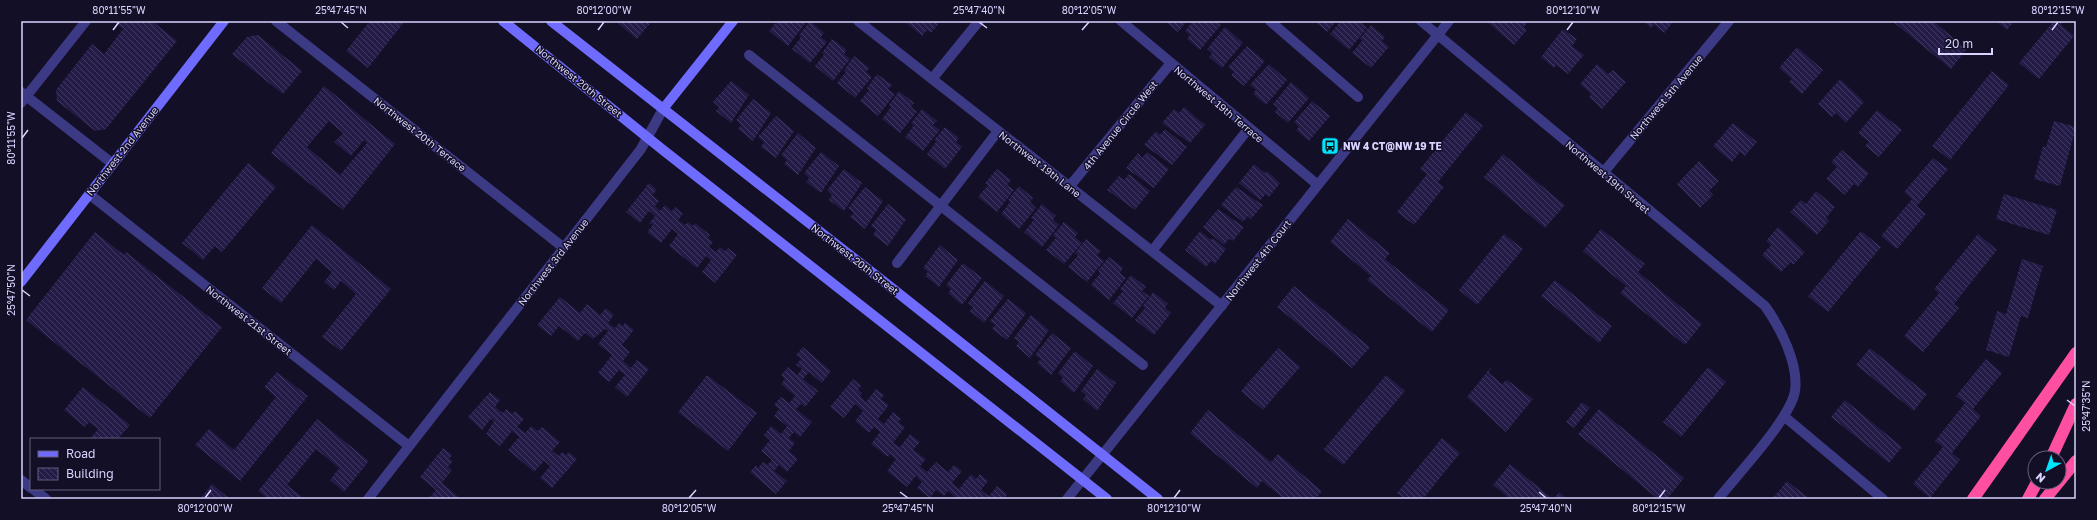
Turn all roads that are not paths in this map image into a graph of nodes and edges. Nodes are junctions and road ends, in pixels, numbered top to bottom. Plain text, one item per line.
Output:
1 (86, 21) edge
2 (224, 21) edge
3 (276, 21) edge
4 (503, 21) edge
5 (550, 21) edge
6 (732, 21) edge
7 (858, 21) edge
8 (979, 21) edge
9 (1122, 21) edge
10 (1270, 21) edge
11 (1420, 21) edge
12 (1449, 21) edge
13 (1729, 21) edge
14 (1437, 35) junction
15 (749, 55) dead end
16 (1171, 63) junction
17 (932, 79) junction
18 (23, 97) edge
19 (1358, 97) dead end
20 (663, 109) junction
21 (1249, 128) junction
22 (998, 131) junction
23 (647, 137) junction
24 (113, 164) junction
25 (1603, 173) junction
26 (1318, 185) junction
27 (1069, 187) junction
28 (89, 194) junction
29 (941, 206) junction
30 (564, 248) junction
31 (1152, 252) junction
32 (897, 263) dead end
33 (21, 282) edge
34 (1222, 306) junction
35 (2076, 353) edge
36 (1143, 365) dead end
37 (2076, 404) edge
38 (1785, 416) junction
39 (409, 446) junction
40 (2055, 450) edge
41 (1102, 455) junction
42 (2076, 461) edge
43 (21, 480) edge
44 (1083, 480) junction
45 (30, 487) edge
46 (35, 490) edge
47 (2033, 490) edge
48 (46, 499) edge
49 (368, 499) edge
50 (1067, 499) edge
51 (1107, 499) edge
52 (1158, 499) edge
53 (1718, 499) edge
54 (1883, 499) edge
55 (1973, 499) edge
56 (2028, 499) edge
57 (2045, 499) edge

1 - 18 street
2 - 24 main road, Northwest 2nd Avenue
3 - 30 street, Northwest 20th Terrace
4 - 23 main road, Northwest 20th Street
5 - 20 main road, Northwest 20th Street
6 - 20 main road, Northwest 3rd Avenue
7 - 17 street, Northwest 19th Lane
8 - 17 street
9 - 16 street, Northwest 19th Terrace
10 - 19 street
11 - 14 street, Northwest 19th Street
12 - 14 street, Northwest 4th Court
13 - 25 street, Northwest 5th Avenue
14 - 25 street, Northwest 19th Street
14 - 26 street, Northwest 4th Court
15 - 29 street
16 - 21 street, Northwest 19th Terrace
16 - 27 street, 4th Avenue Circle West
17 - 22 street, Northwest 19th Lane
18 - 24 street
20 - 23 street, Northwest 3rd Avenue
20 - 41 main road, Northwest 20th Street
21 - 26 street, Northwest 19th Terrace
21 - 31 street
22 - 27 street, Northwest 19th Lane
22 - 29 street
23 - 30 street, Northwest 3rd Avenue
23 - 44 main road, Northwest 20th Street
24 - 28 main road, Northwest 2nd Avenue
25 - 38 street, Northwest 19th Street
26 - 34 street, Northwest 4th Court
27 - 31 street, Northwest 19th Lane
28 - 33 main road, Northwest 2nd Avenue
28 - 39 street, Northwest 21st Street
29 - 32 street
29 - 36 street
30 - 39 street, Northwest 3rd Avenue
31 - 34 street, Northwest 19th Lane
34 - 41 street, Northwest 4th Court
35 - 55 highway
37 - 40 highway
38 - 53 street, Northwest 19th Street
38 - 54 street
39 - 49 street, Northwest 3rd Avenue
41 - 44 street, Northwest 4th Court
41 - 52 main road, Northwest 20th Street
42 - 57 highway
43 - 45 street
44 - 50 street, Northwest 4th Court
44 - 51 main road, Northwest 20th Street
46 - 48 street
47 - 56 highway

